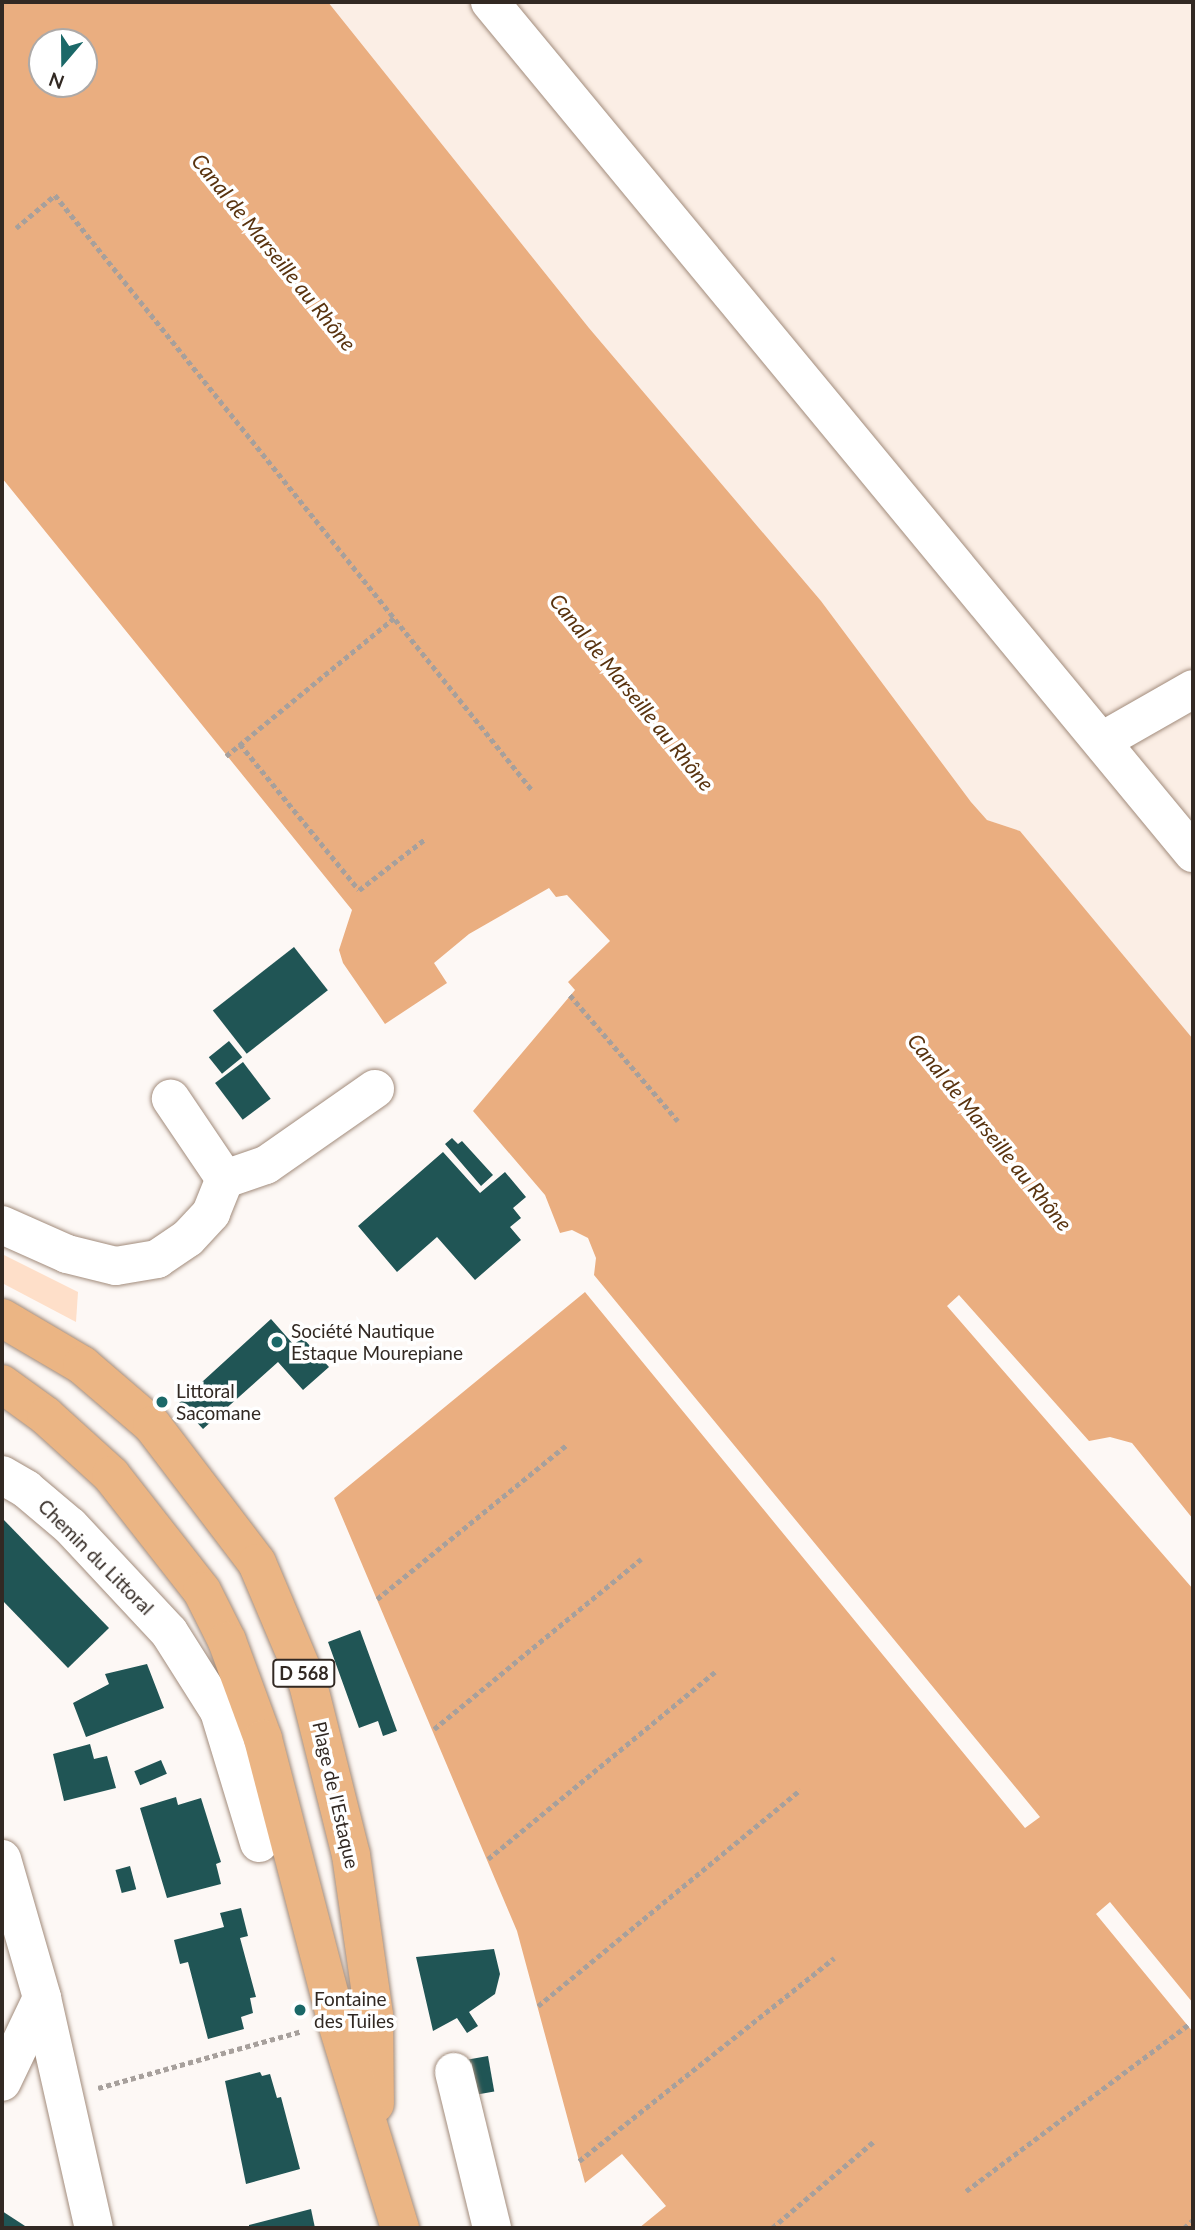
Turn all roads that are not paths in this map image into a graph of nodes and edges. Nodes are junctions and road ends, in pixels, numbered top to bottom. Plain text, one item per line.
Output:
1 (490, 2) edge
2 (1193, 689) edge
3 (1102, 741) junction
4 (1193, 853) edge
5 (374, 1089) dead end
6 (171, 1099) dead end
7 (225, 1179) junction
8 (2, 1225) edge
9 (2, 1318) edge
10 (2, 1384) edge
11 (2, 1475) edge
12 (259, 1843) dead end
13 (2, 1859) edge
14 (42, 1998) junction
15 (454, 2072) dead end
16 (2, 2082) edge
17 (376, 2145) junction
18 (94, 2228) edge
19 (400, 2228) edge
20 (492, 2228) edge

1 - 3 street
2 - 3 street
3 - 4 street
5 - 7 street
6 - 7 street
7 - 8 street
9 - 17 main road, Plage de l'Estaque / D 568
10 - 17 main road, Plage de l'Estaque / D 568
11 - 12 street, Chemin du Littoral
13 - 14 street
14 - 16 street
14 - 18 street
15 - 20 street
17 - 19 main road, Plage de l'Estaque / D 568

